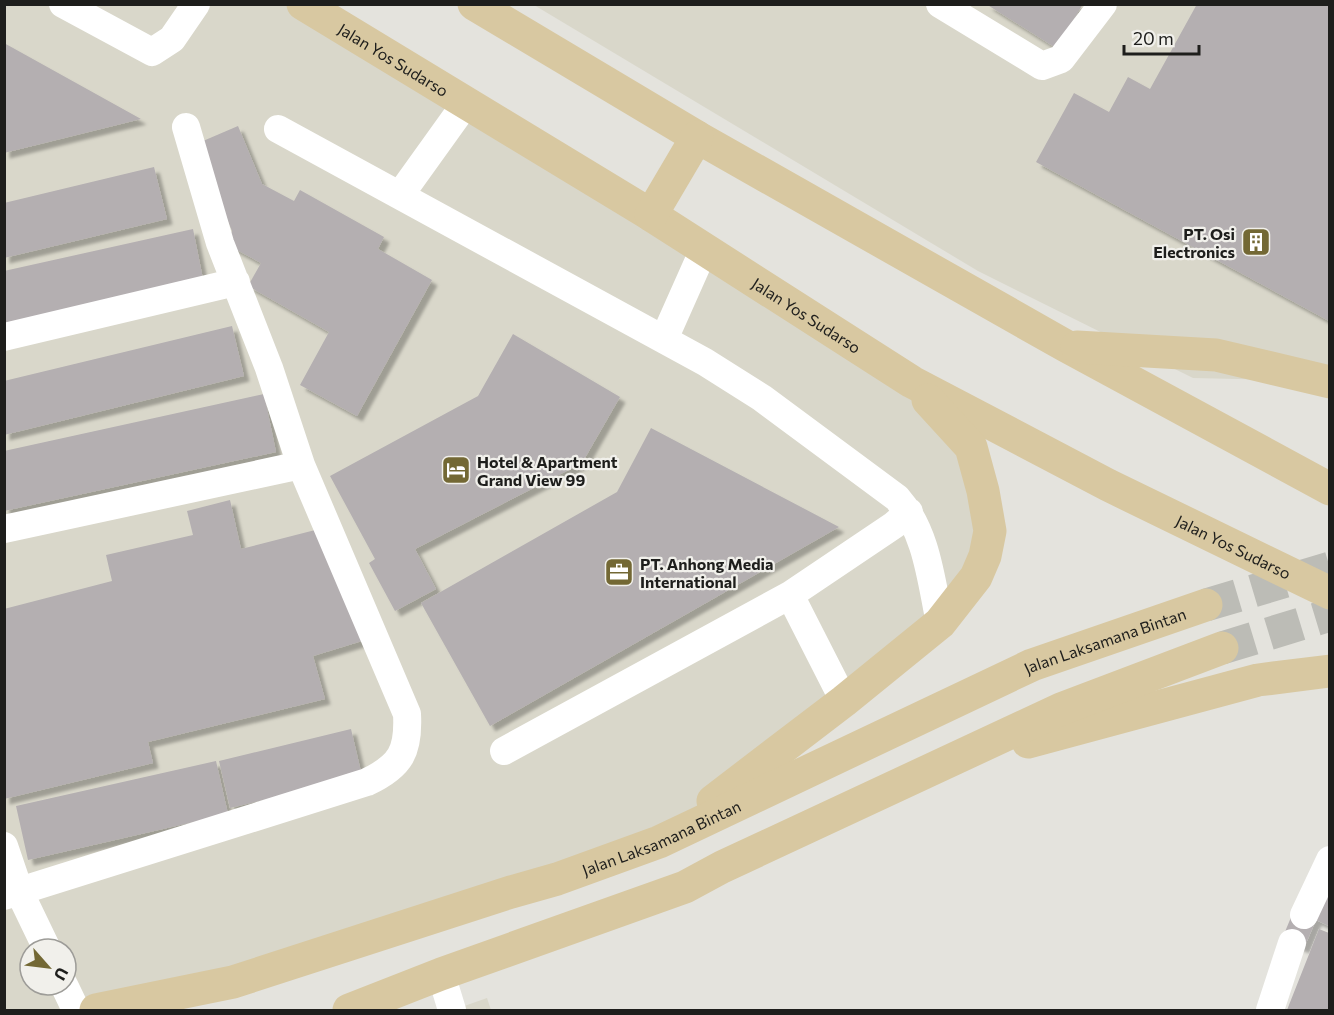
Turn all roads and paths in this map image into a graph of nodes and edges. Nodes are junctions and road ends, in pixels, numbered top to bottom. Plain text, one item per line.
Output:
1 (63, 4) edge
2 (196, 4) edge
3 (303, 4) edge
4 (474, 4) edge
5 (940, 4) edge
6 (1103, 4) edge
7 (466, 103) junction
8 (186, 128) dead end
9 (278, 129) dead end
10 (697, 137) junction
11 (400, 195) junction
12 (651, 215) junction
13 (704, 249) junction
14 (236, 282) junction
15 (4, 337) edge
16 (664, 339) junction
17 (1066, 346) junction
18 (912, 382) junction
19 (1329, 382) edge
20 (300, 465) junction
21 (1329, 489) edge
22 (909, 512) junction
23 (4, 528) edge
24 (1329, 593) edge
25 (790, 595) junction
26 (1206, 605) tunnel mouth
27 (940, 623) junction
28 (1222, 648) tunnel mouth
29 (1329, 671) edge
30 (844, 701) junction
31 (504, 751) dead end
32 (940, 765) junction
33 (659, 842) junction
34 (4, 846) edge
35 (1329, 860) edge
36 (557, 879) junction
37 (12, 895) edge
38 (1304, 915) dead end
39 (573, 928) junction
40 (39, 937) edge
41 (1292, 943) dead end
42 (441, 974) junction
43 (70, 997) edge
44 (76, 1011) edge
45 (96, 1011) edge
46 (349, 1011) edge
47 (452, 1011) edge
48 (1270, 1011) edge

1 - 2 lane
3 - 7 main road, Jalan Yos Sudarso
4 - 10 main road
5 - 6 lane
7 - 11 lane
7 - 12 main road, Jalan Yos Sudarso
8 - 14 lane
9 - 11 lane
10 - 12 main road
10 - 17 main road
11 - 16 lane
12 - 13 main road, Jalan Yos Sudarso
13 - 16 lane
13 - 18 main road, Jalan Yos Sudarso
14 - 15 lane
14 - 20 lane
16 - 22 lane
17 - 19 main road
17 - 21 main road
18 - 24 main road, Jalan Yos Sudarso
18 - 27 main road
20 - 23 lane
20 - 37 lane
22 - 25 lane
22 - 27 lane
25 - 30 lane
25 - 31 lane
26 - 33 main road, Jalan Laksamana Bintan
27 - 30 main road
28 - 32 main road
29 - 32 main road
30 - 33 main road
32 - 39 main road
33 - 36 main road, Jalan Laksamana Bintan
34 - 37 lane
35 - 38 lane
36 - 39 main road
36 - 45 main road, Jalan Laksamana Bintan
37 - 40 lane
39 - 42 main road
41 - 48 lane
42 - 46 main road
42 - 47 lane
43 - 44 lane

